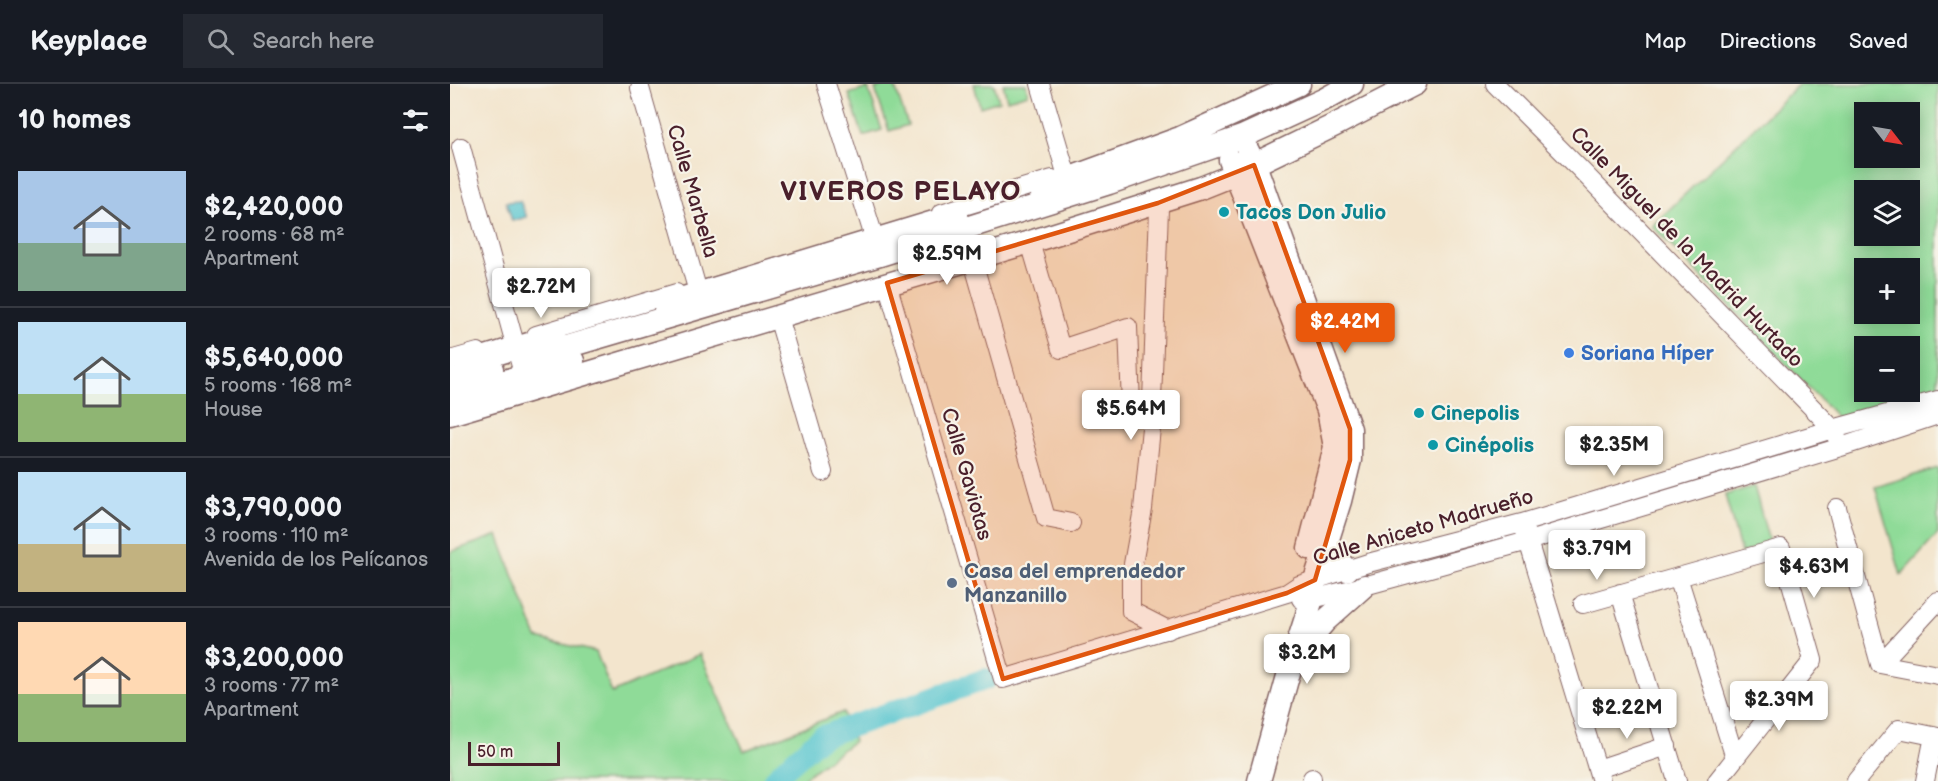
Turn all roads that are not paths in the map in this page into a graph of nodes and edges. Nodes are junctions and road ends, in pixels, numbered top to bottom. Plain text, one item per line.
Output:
1 (826, 84) edge
2 (1040, 84) edge
3 (1281, 84) edge
4 (1299, 84) edge
5 (1352, 84) edge
6 (1394, 84) edge
7 (1415, 84) edge
8 (1495, 84) edge
9 (640, 87) dead end
10 (1222, 119) junction
11 (1180, 138) junction
12 (461, 147) dead end
13 (1239, 155) junction
14 (1068, 183) junction
15 (1109, 183) junction
16 (1158, 203) junction
17 (874, 238) junction
18 (1030, 242) junction
19 (972, 258) junction
20 (888, 283) junction
21 (700, 296) junction
22 (778, 317) junction
23 (703, 338) junction
24 (633, 346) junction
25 (450, 360) edge
26 (520, 363) junction
27 (450, 367) edge
28 (574, 377) junction
29 (450, 380) edge
30 (450, 398) edge
31 (1938, 400) edge
32 (1131, 405) dead end
33 (450, 414) edge
34 (1938, 415) edge
35 (1833, 429) junction
36 (1841, 447) junction
37 (823, 472) dead end
38 (1837, 508) dead end
39 (1071, 523) dead end
40 (1522, 523) junction
41 (1327, 541) junction
42 (1528, 541) junction
43 (1347, 570) junction
44 (1678, 577) junction
45 (1364, 586) junction
46 (1302, 591) junction
47 (1620, 593) junction
48 (1938, 601) edge
49 (1583, 604) dead end
50 (1168, 630) junction
51 (1293, 658) junction
52 (1880, 664) junction
53 (1938, 675) edge
54 (1936, 736) edge
55 (1667, 746) junction
56 (1735, 758) junction
57 (1600, 775) edge
58 (1245, 781) edge
59 (1259, 781) edge
60 (1677, 781) edge
61 (1717, 781) edge
62 (1856, 781) edge
63 (1925, 781) edge

1 - 17 street
2 - 14 street
3 - 14 street
4 - 10 main road
5 - 13 main road
6 - 13 main road
7 - 13 main road
8 - 35 street, Calle Miguel de la Madrid Hurtado
9 - 21 street, Calle Marbella
10 - 11 main road
10 - 13 main road
11 - 14 main road
11 - 15 main road
12 - 26 street
13 - 15 main road
13 - 16 main road
13 - 24 main road
13 - 41 main road
13 - 46 main road
14 - 15 main road
14 - 17 main road
14 - 21 main road
16 - 18 main road
16 - 50 street
17 - 21 main road
18 - 19 main road
18 - 32 street
19 - 20 main road
19 - 39 street
20 - 22 main road
20 - 50 street, Calle Gaviotas
21 - 26 main road
21 - 26 main road
22 - 23 main road
22 - 37 street
23 - 24 main road
23 - 28 main road
24 - 26 main road
24 - 28 main road
25 - 26 street
26 - 27 main road
26 - 28 main road
26 - 29 main road
26 - 30 main road
26 - 33 main road
31 - 35 street, Calle Aniceto Madrueño
34 - 36 street, Calle Aniceto Madrueño
35 - 36 street, Calle Miguel de la Madrid Hurtado
35 - 40 street, Calle Aniceto Madrueño
36 - 42 street, Calle Aniceto Madrueño
38 - 52 street
40 - 42 street
40 - 43 street, Calle Aniceto Madrueño
41 - 43 main road
41 - 46 main road
42 - 45 street, Calle Aniceto Madrueño
42 - 57 street
43 - 46 street, Calle Aniceto Madrueño
44 - 47 street
44 - 56 street
44 - 56 street
45 - 46 street, Calle Aniceto Madrueño
45 - 51 main road
46 - 50 street
46 - 51 main road
46 - 58 main road
47 - 49 street
47 - 55 street
48 - 52 street
51 - 59 main road
52 - 53 street
54 - 62 street
54 - 63 street
55 - 57 street
55 - 60 street
56 - 61 street

